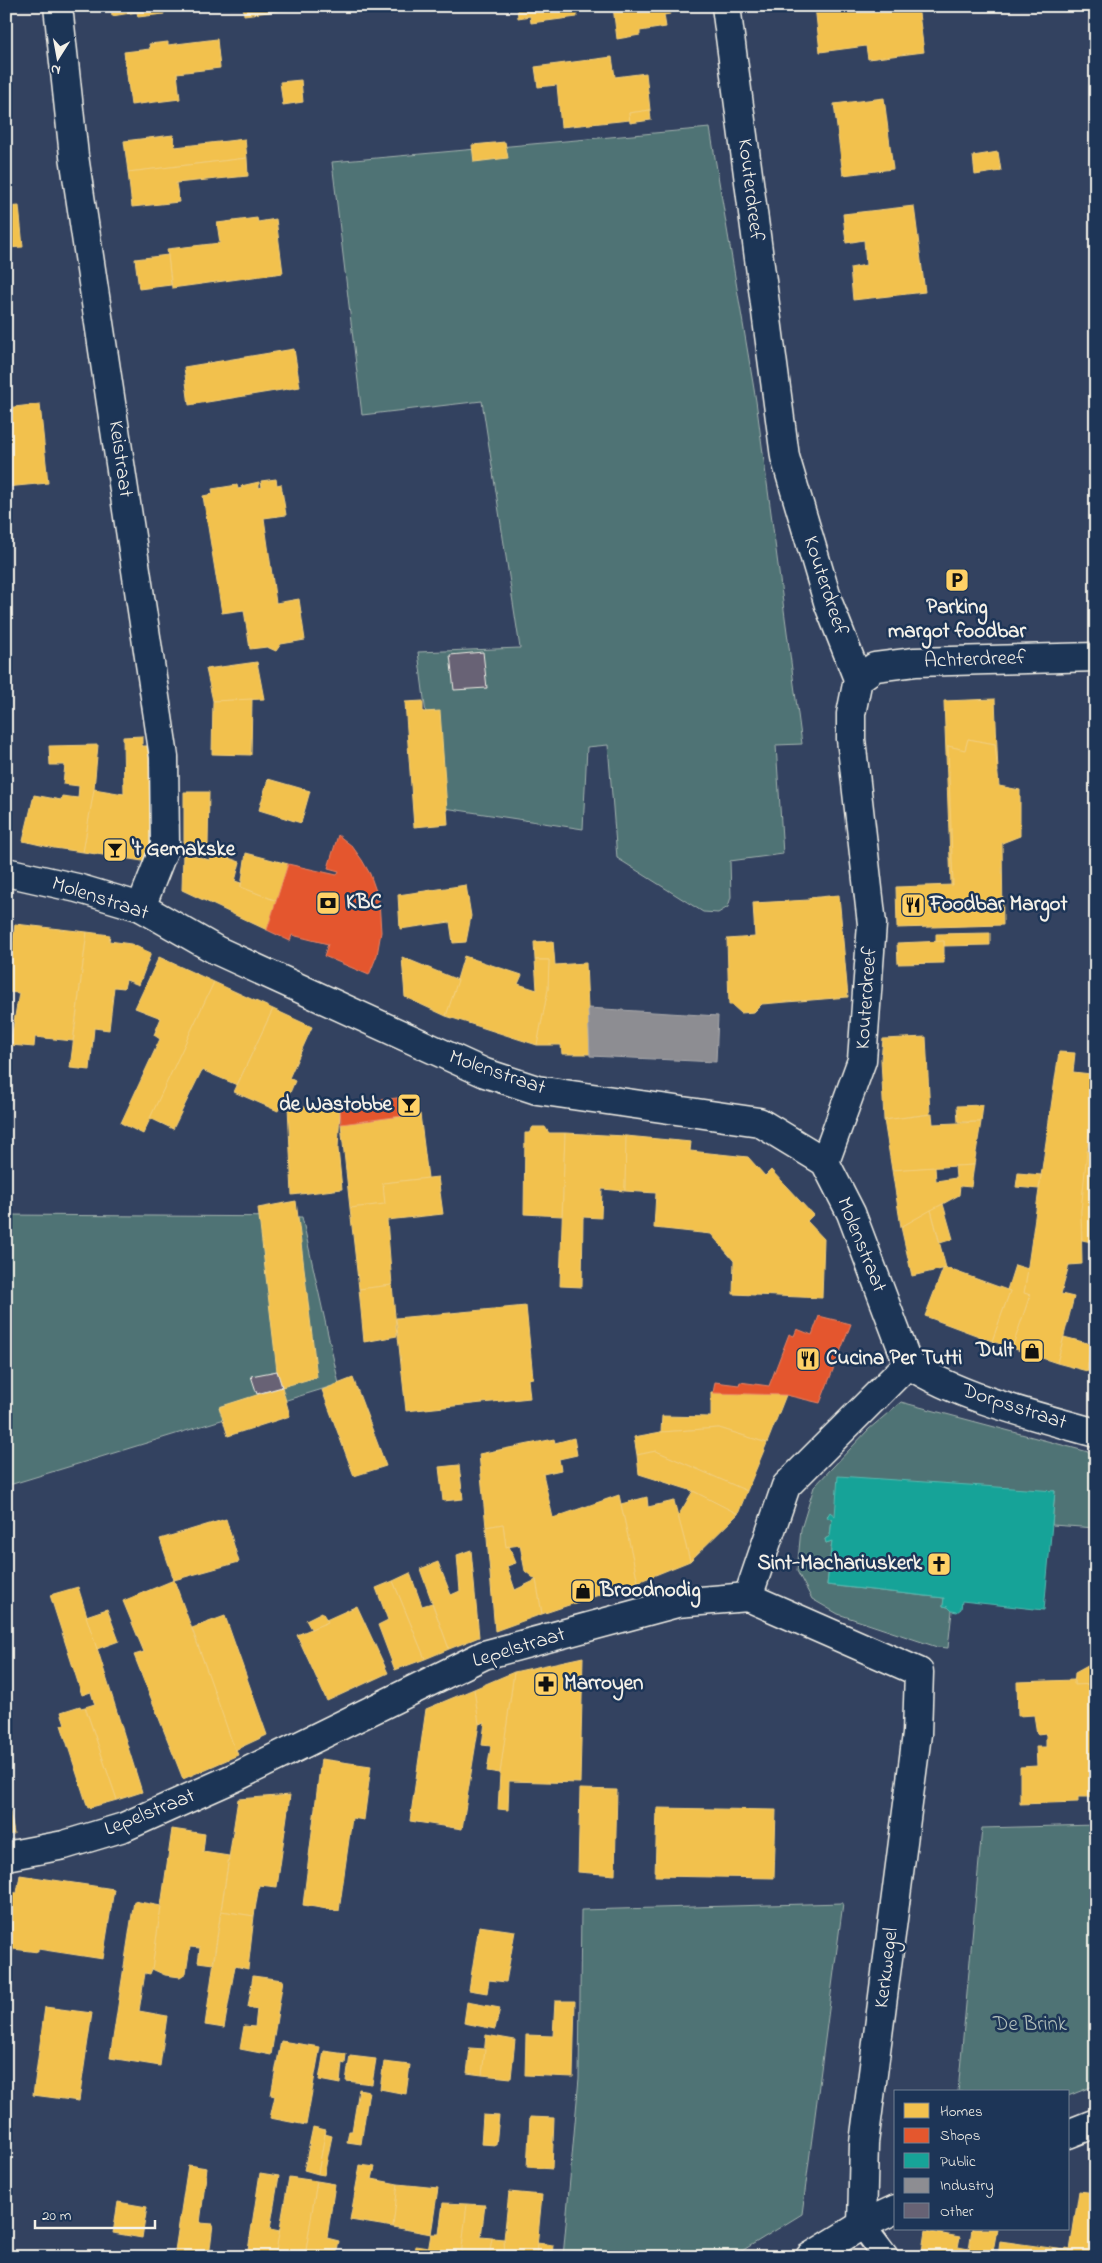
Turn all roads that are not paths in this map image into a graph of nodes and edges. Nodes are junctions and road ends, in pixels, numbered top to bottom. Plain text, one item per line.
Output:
1 (58, 6) edge
2 (726, 6) edge
3 (1096, 657) edge
4 (858, 679) junction
5 (6, 872) edge
6 (141, 907) junction
7 (826, 1162) junction
8 (908, 1364) junction
9 (1096, 1433) edge
10 (748, 1597) junction
11 (6, 1856) edge
12 (1096, 2123) edge
13 (1070, 2133) edge
14 (894, 2210) edge
15 (862, 2225) junction
16 (810, 2257) edge
17 (886, 2257) edge

1 - 6 street, Keistraat
2 - 4 street, Kouterdreef
3 - 4 street, Achterdreef
4 - 7 street, Kouterdreef
5 - 6 street, Molenstraat
6 - 7 street, Molenstraat
7 - 8 street, Molenstraat
8 - 9 street, Dorpsstraat
8 - 10 street
10 - 11 street, Lepelstraat
10 - 15 street, Kerkwegel
12 - 13 street
14 - 15 street
15 - 16 street
15 - 17 lane

